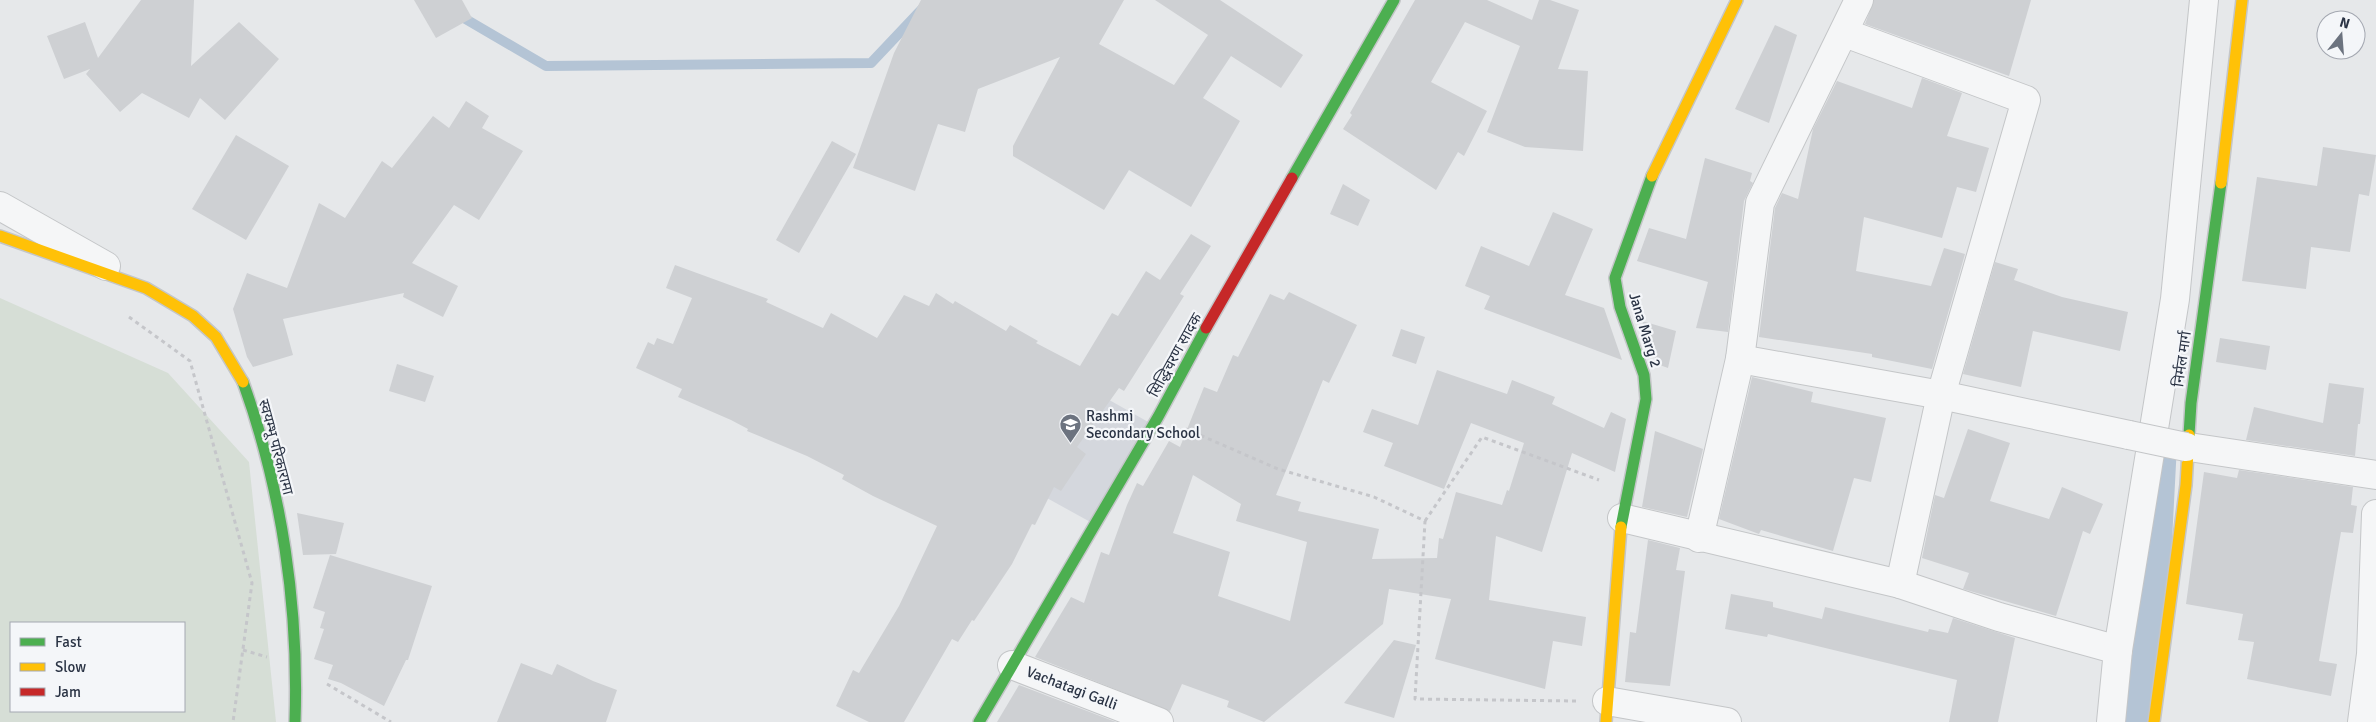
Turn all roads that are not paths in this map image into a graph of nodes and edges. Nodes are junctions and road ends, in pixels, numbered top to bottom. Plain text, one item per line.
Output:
1 (1394, 0) edge
2 (1737, 0) edge
3 (1859, 0) edge
4 (2204, 0) edge
5 (2242, 0) edge
6 (1845, 33) junction
7 (0, 206) edge
8 (0, 236) edge
9 (146, 288) junction
10 (1740, 359) junction
11 (1941, 396) junction
12 (2187, 447) junction
13 (2376, 475) edge
14 (2376, 514) edge
15 (1622, 518) junction
16 (1699, 538) junction
17 (1900, 584) junction
18 (2118, 650) junction
19 (2373, 655) edge
20 (1012, 664) junction
21 (1606, 712) edge
22 (295, 722) edge
23 (980, 722) edge
24 (1159, 722) edge
25 (1727, 722) edge
26 (2111, 722) edge
27 (2154, 722) edge
28 (2362, 722) edge

1 - 20 main road, सिद्धिचरण सादक
2 - 15 main road, Jana Marg 2
3 - 6 street
4 - 18 street
5 - 12 main road, निर्मल मार्ग
6 - 10 street
6 - 11 street
7 - 9 street
8 - 9 main road, स्वयम्भू परिकारामा
9 - 22 main road, स्वयम्भू परिकारामा
10 - 11 street
10 - 16 street
11 - 12 street, bridge
11 - 17 street
12 - 13 street
12 - 27 main road, निर्मल मार्ग
14 - 19 street
15 - 16 street
15 - 21 main road, Jana Marg 2
16 - 17 street
17 - 18 street
18 - 26 street
19 - 28 street
20 - 23 main road, सिद्धिचरण सादक
20 - 24 street, Vachatagi Galli
21 - 25 street

